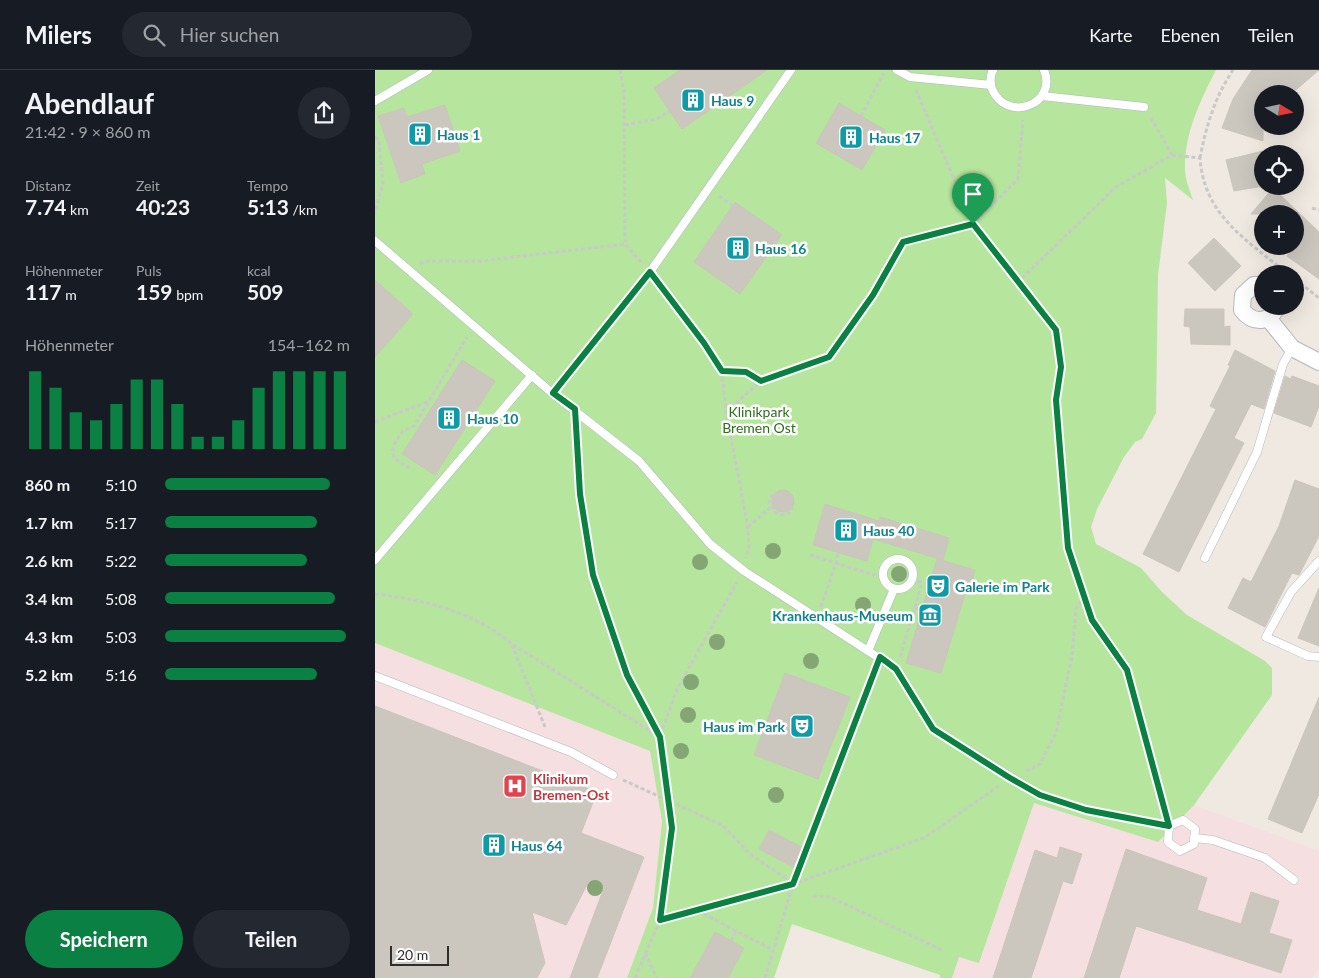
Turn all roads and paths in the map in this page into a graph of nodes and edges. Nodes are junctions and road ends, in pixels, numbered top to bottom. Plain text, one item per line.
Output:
1 (428, 70) edge
2 (620, 70) edge
3 (791, 70) edge
4 (886, 70) edge
5 (897, 70) edge
6 (993, 70) edge
7 (1045, 70) edge
8 (1233, 70) edge
9 (910, 77) junction
10 (991, 85) junction
11 (1042, 96) junction
12 (375, 101) edge
13 (1144, 107) joint
14 (1024, 108) junction
15 (669, 111) dead end
16 (861, 116) dead end
17 (625, 125) junction
18 (375, 137) edge
19 (1172, 155) junction
20 (1200, 158) junction
21 (1312, 208) dead end
22 (1319, 210) edge
23 (375, 213) edge
24 (973, 224) junction
25 (375, 241) edge
26 (625, 244) junction
27 (1278, 265) edge
28 (409, 271) junction
29 (650, 272) junction
30 (1017, 283) junction
31 (1254, 285) edge
32 (1304, 286) edge
33 (1319, 298) edge
34 (1266, 315) edge
35 (1275, 315) edge
36 (474, 326) junction
37 (1292, 348) junction
38 (1319, 362) edge
39 (722, 371) junction
40 (533, 375) junction
41 (761, 381) junction
42 (553, 393) junction
43 (429, 401) junction
44 (575, 409) junction
45 (726, 412) junction
46 (375, 422) edge
47 (410, 468) dead end
48 (772, 494) dead end
49 (795, 503) dead end
50 (771, 507) junction
51 (747, 527) junction
52 (838, 552) dead end
53 (809, 555) dead end
54 (1205, 558) dead end
55 (375, 560) edge
56 (1319, 561) edge
57 (836, 563) junction
58 (744, 571) junction
59 (883, 572) junction
60 (913, 579) junction
61 (894, 589) junction
62 (375, 594) edge
63 (915, 608) junction
64 (922, 610) dead end
65 (817, 619) junction
66 (512, 644) junction
67 (869, 651) junction
68 (880, 657) junction
69 (1319, 657) edge
70 (896, 669) junction
71 (375, 676) edge
72 (660, 737) junction
73 (551, 744) junction
74 (613, 775) joint
75 (668, 801) junction
76 (1169, 826) junction
77 (1194, 838) junction
78 (1293, 880) dead end
79 (793, 884) junction
80 (813, 896) dead end
81 (698, 911) junction
82 (660, 920) junction
83 (736, 931) junction
84 (731, 941) dead end
85 (773, 950) junction
86 (942, 950) dead end
87 (645, 953) junction
88 (635, 978) edge
89 (657, 978) edge
90 (765, 978) edge

1 - 12 lane
2 - 17 path
3 - 29 lane
4 - 16 path
5 - 9 lane
6 - 10 lane
7 - 11 lane
8 - 20 path
9 - 10 lane
9 - 24 path
10 - 14 lane
11 - 13 lane
11 - 14 lane
13 - 19 path
14 - 24 path
15 - 17 path
17 - 26 path
18 - 23 path
19 - 20 path
19 - 30 path
20 - 27 path
21 - 22 path
24 - 30 path
24 - 41 path
25 - 28 lane
26 - 28 path
26 - 29 path
28 - 36 lane
29 - 39 path
29 - 42 lane
30 - 76 path
31 - 34 street
32 - 33 path
35 - 37 street
36 - 40 lane
36 - 43 path
37 - 38 street
37 - 54 lane
39 - 41 path
39 - 45 path
40 - 42 lane
40 - 55 lane
41 - 45 path
42 - 44 lane
43 - 46 path
43 - 47 path
44 - 58 lane
44 - 72 path
45 - 51 path
48 - 50 path
49 - 50 path
50 - 51 path
51 - 58 path
52 - 57 path
53 - 57 path
56 - 69 lane
57 - 59 path
57 - 65 path
58 - 65 lane
58 - 72 path
59 - 60 lane
59 - 61 lane
60 - 61 lane
60 - 63 path
61 - 67 lane
62 - 66 path
63 - 64 path
63 - 70 path
65 - 67 lane
66 - 72 path
66 - 73 path
67 - 68 lane
68 - 70 lane
68 - 79 path
70 - 76 lane
71 - 73 lane
72 - 75 path
73 - 74 lane
74 - 75 path
75 - 79 path
75 - 82 path
76 - 77 lane
76 - 77 lane
77 - 78 lane
79 - 81 path
79 - 85 path
80 - 86 path
81 - 82 path
81 - 83 path
82 - 87 path
83 - 84 path
83 - 85 path
85 - 90 path
87 - 88 path
87 - 89 path

